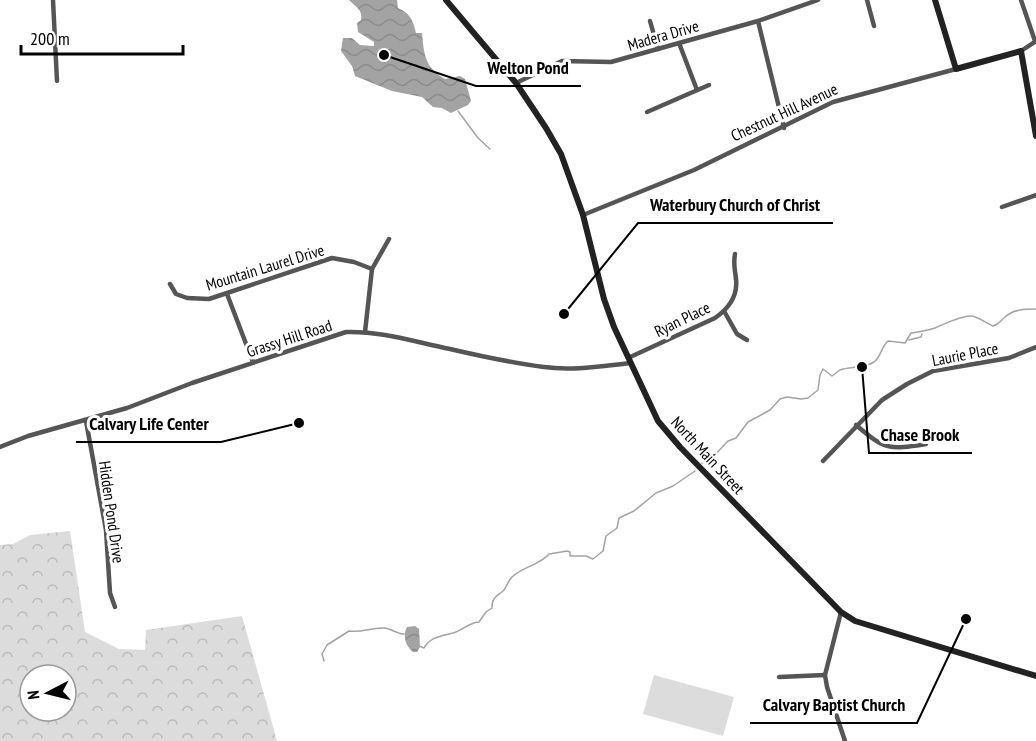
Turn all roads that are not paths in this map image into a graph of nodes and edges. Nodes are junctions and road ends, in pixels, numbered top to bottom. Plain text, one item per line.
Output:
1 (53, 0) edge
2 (446, 0) edge
3 (818, 0) edge
4 (867, 0) edge
5 (935, 0) edge
6 (1021, 0) edge
7 (650, 21) dead end
8 (758, 21) junction
9 (874, 26) dead end
10 (1036, 41) edge
11 (679, 43) junction
12 (658, 49) junction
13 (1021, 51) junction
14 (956, 69) junction
15 (57, 81) dead end
16 (516, 83) junction
17 (709, 85) dead end
18 (697, 90) junction
19 (647, 112) dead end
20 (784, 128) junction
21 (1036, 136) edge
22 (1036, 195) edge
23 (1002, 207) dead end
24 (583, 215) junction
25 (389, 239) dead end
26 (735, 254) dead end
27 (372, 269) junction
28 (170, 284) dead end
29 (227, 294) junction
30 (724, 311) junction
31 (365, 332) junction
32 (747, 340) dead end
33 (1036, 347) edge
34 (630, 361) junction
35 (253, 362) junction
36 (86, 421) junction
37 (856, 425) junction
38 (926, 444) dead end
39 (0, 447) edge
40 (823, 462) dead end
41 (115, 607) dead end
42 (841, 612) junction
43 (825, 675) junction
44 (1036, 676) edge
45 (779, 677) dead end
46 (845, 741) edge

1 - 15 street
2 - 16 main road, North Main Street
3 - 8 street, Madera Drive
4 - 9 street
5 - 14 main road
6 - 10 street
7 - 12 street
8 - 11 street, Madera Drive
8 - 20 street
10 - 13 street, Chestnut Hill Avenue
11 - 12 street, Madera Drive
11 - 18 street
12 - 16 street, Madera Drive
13 - 14 main road, Chestnut Hill Avenue
13 - 21 main road
14 - 20 street, Chestnut Hill Avenue
16 - 24 main road, North Main Street
17 - 18 street
18 - 19 street
20 - 24 street, Chestnut Hill Avenue
22 - 23 street
24 - 34 main road, North Main Street
25 - 27 street
26 - 30 street, Ryan Place
27 - 29 street, Mountain Laurel Drive
27 - 31 street
28 - 29 street, Mountain Laurel Drive
29 - 35 street
30 - 32 street
30 - 34 street, Ryan Place
31 - 34 street, Grassy Hill Road
31 - 35 street, Grassy Hill Road
33 - 37 street, Laurie Place
34 - 42 main road, North Main Street
35 - 36 street, Grassy Hill Road
36 - 39 street, Grassy Hill Road
36 - 41 street, Hidden Pond Drive
37 - 38 street
37 - 40 street, Laurie Place
42 - 43 street
42 - 44 main road, North Main Street
43 - 45 street
43 - 46 street

